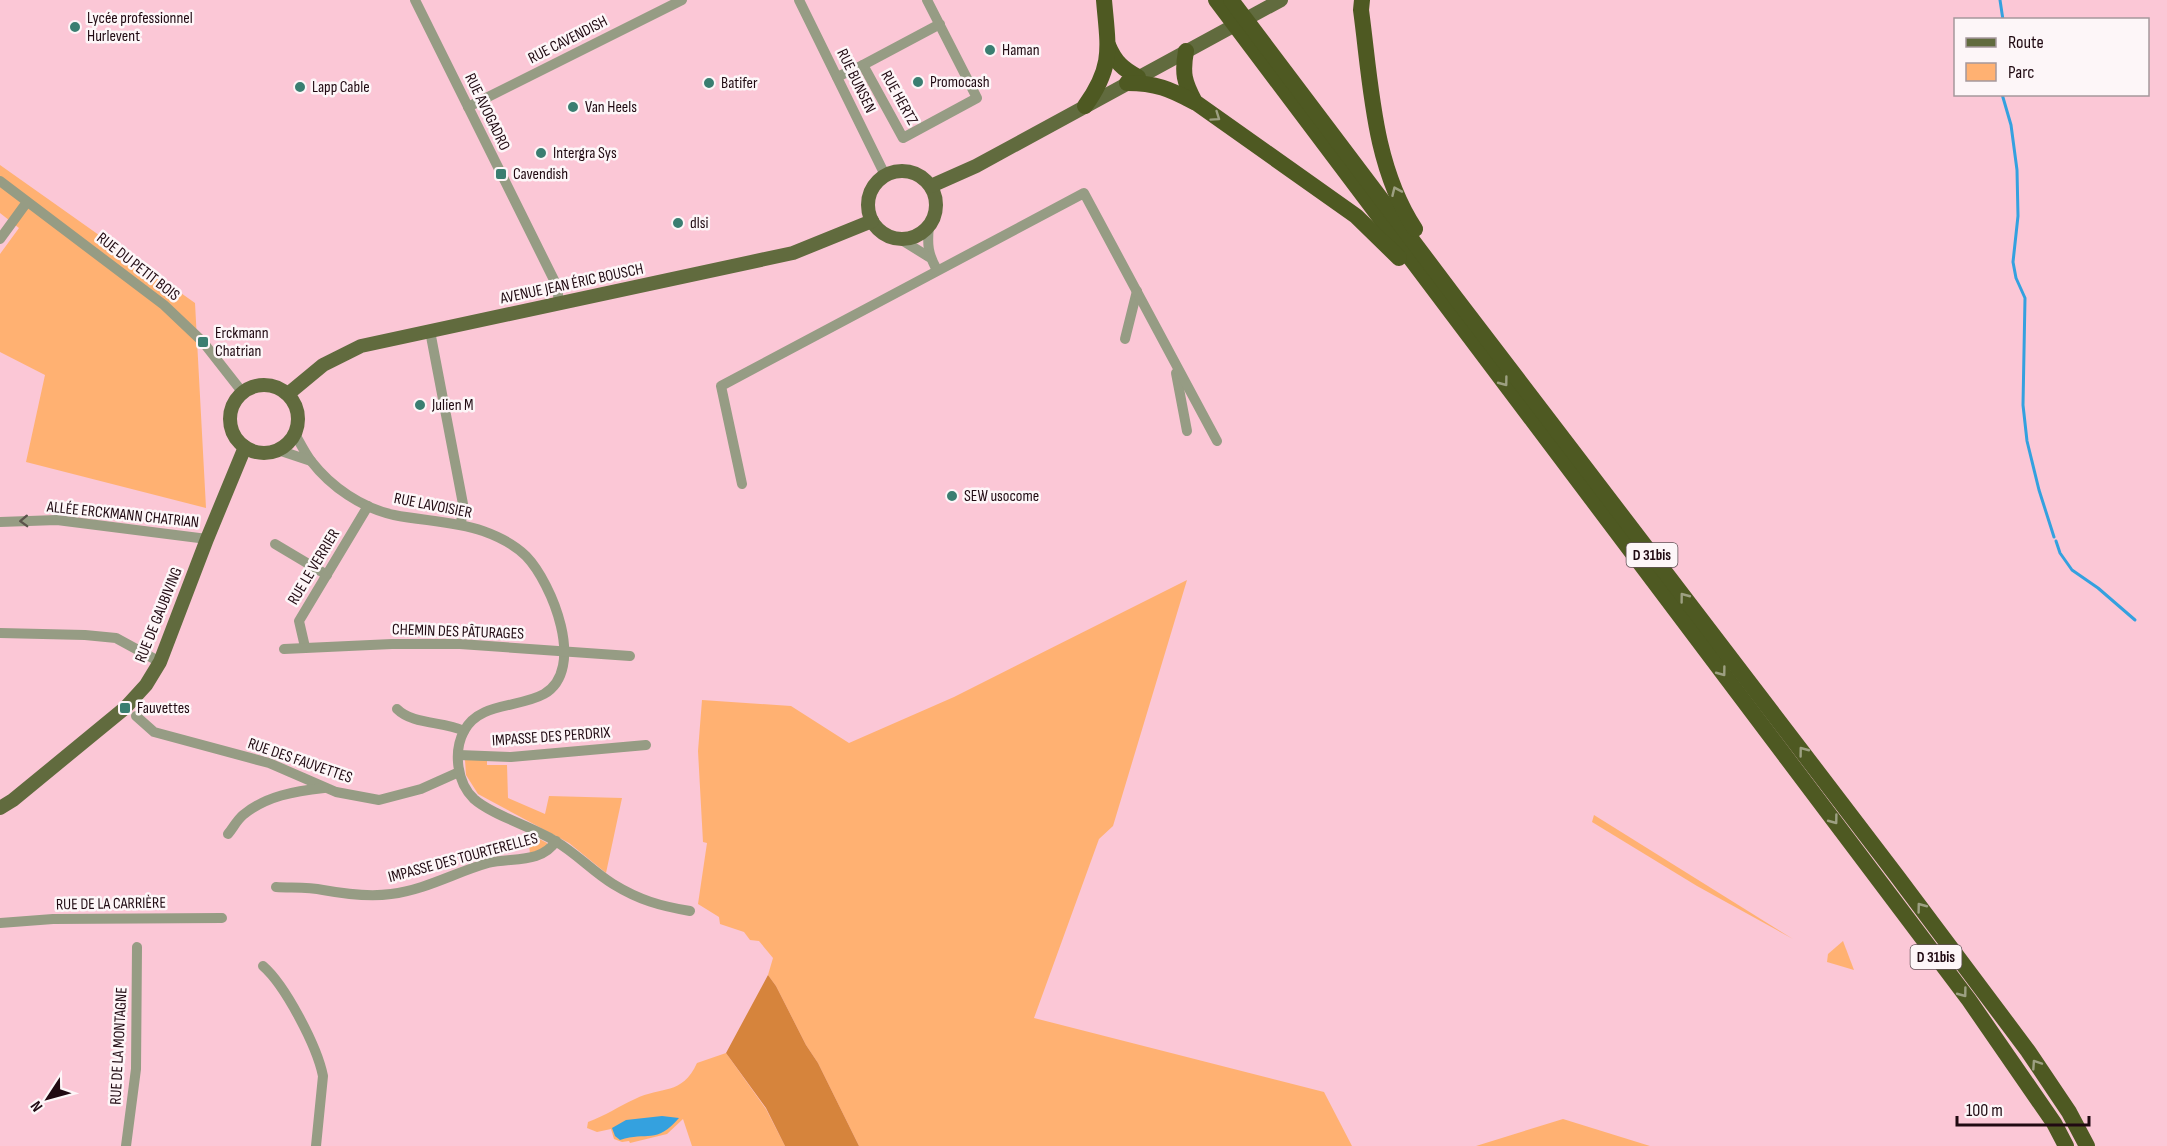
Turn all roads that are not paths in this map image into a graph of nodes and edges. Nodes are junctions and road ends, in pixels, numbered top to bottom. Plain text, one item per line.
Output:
1 (415, 0) edge
2 (682, 0) edge
3 (800, 0) edge
4 (927, 0) edge
5 (1104, 0) edge
6 (1216, 0) edge
7 (1231, 0) edge
8 (1275, 3) edge
9 (1359, 4) edge
10 (940, 24) junction
11 (1108, 45) junction
12 (1186, 51) junction
13 (863, 65) junction
14 (837, 77) junction
15 (1133, 80) junction
16 (1195, 102) junction
17 (1085, 106) junction
18 (468, 107) junction
19 (885, 175) junction
20 (0, 181) edge
21 (931, 186) junction
22 (27, 202) junction
23 (872, 221) junction
24 (929, 226) junction
25 (900, 238) junction
26 (0, 239) edge
27 (929, 256) junction
28 (937, 270) junction
29 (1137, 291) junction
30 (1455, 297) junction
31 (560, 304) junction
32 (430, 331) junction
33 (1125, 339) dead end
34 (1483, 354) junction
35 (1174, 362) junction
36 (243, 393) junction
37 (288, 394) junction
38 (1187, 431) dead end
39 (295, 434) junction
40 (1217, 441) dead end
41 (245, 447) junction
42 (278, 450) junction
43 (311, 461) junction
44 (742, 484) dead end
45 (368, 506) junction
46 (0, 522) edge
47 (461, 524) junction
48 (207, 539) junction
49 (275, 544) dead end
50 (327, 575) junction
51 (0, 633) edge
52 (304, 647) junction
53 (284, 649) dead end
54 (564, 652) junction
55 (630, 656) dead end
56 (160, 662) junction
57 (397, 709) dead end
58 (136, 716) dead end
59 (464, 731) junction
60 (646, 745) dead end
61 (459, 755) junction
62 (459, 772) junction
63 (325, 788) junction
64 (0, 808) edge
65 (228, 834) dead end
66 (556, 841) junction
67 (276, 887) dead end
68 (690, 911) dead end
69 (222, 918) dead end
70 (0, 923) edge
71 (137, 947) dead end
72 (263, 966) dead end
73 (126, 1146) edge
74 (316, 1146) edge
75 (2066, 1146) edge
76 (2087, 1146) edge

1 - 18 street, RUE AVOGADRO
2 - 18 street, RUE CAVENDISH
3 - 14 street, RUE BUNSEN
4 - 10 street, RUE HERTZ
5 - 11 highway
6 - 34 highway, D 31bis
7 - 30 highway, D 31bis
8 - 12 main road
30 -> 9 highway
10 - 13 street, RUE HERTZ
10 - 13 street, RUE HERTZ
11 - 15 highway
11 - 17 highway
12 - 15 main road
12 - 16 highway
13 - 14 street
14 - 19 street, RUE BUNSEN
15 - 16 highway
15 - 17 main road
16 -> 34 highway
17 - 21 main road
18 - 31 street, RUE AVOGADRO
19 - 21 main road
19 - 23 main road
20 - 22 street, RUE DU PETIT BOIS
21 - 24 main road
22 - 26 street
22 - 36 street, RUE DU PETIT BOIS
23 - 25 main road
23 - 31 main road, AVENUE JEAN ÉRIC BOUSCH
24 - 25 main road
24 - 27 street
25 - 27 street
27 - 28 street
28 - 29 street
28 - 44 street
29 - 33 street
29 - 35 street
76 -> 30 highway, D 31bis
31 - 32 main road, AVENUE JEAN ÉRIC BOUSCH
32 - 37 main road, AVENUE JEAN ÉRIC BOUSCH
32 - 47 street
34 -> 75 highway, D 31bis
35 - 38 street
35 - 40 street
36 - 37 main road
36 - 41 main road
37 - 39 main road
39 - 42 main road
39 - 43 street, RUE LAVOISIER
41 - 42 main road
41 - 48 main road, RUE DE GAUBIVING
42 - 43 street, RUE LAVOISIER
43 - 45 street, RUE LAVOISIER
45 - 47 street, RUE LAVOISIER
45 - 50 street, RUE LE VERRIER
48 -> 46 street, ALLÉE ERCKMANN CHATRIAN
47 - 54 street, RUE LAVOISIER
48 - 56 main road, RUE DE GAUBIVING
49 - 50 street
50 - 52 street, RUE LE VERRIER
51 - 56 street
52 - 53 street, CHEMIN DES PÂTURAGES
52 - 54 street, CHEMIN DES PÂTURAGES
54 - 55 street, CHEMIN DES PÂTURAGES
54 - 59 street
56 - 64 main road, RUE DE GAUBIVING
57 - 59 street
58 - 63 street, RUE DES FAUVETTES
59 - 61 street
60 - 61 street, IMPASSE DES PERDRIX
61 - 62 street
62 - 63 street, RUE DES FAUVETTES
62 - 66 street
63 - 65 street
66 - 67 street, IMPASSE DES TOURTERELLES
66 - 68 street
69 - 70 street, RUE DE LA CARRIÈRE
71 - 73 street, RUE DE LA MONTAGNE
72 - 74 street

